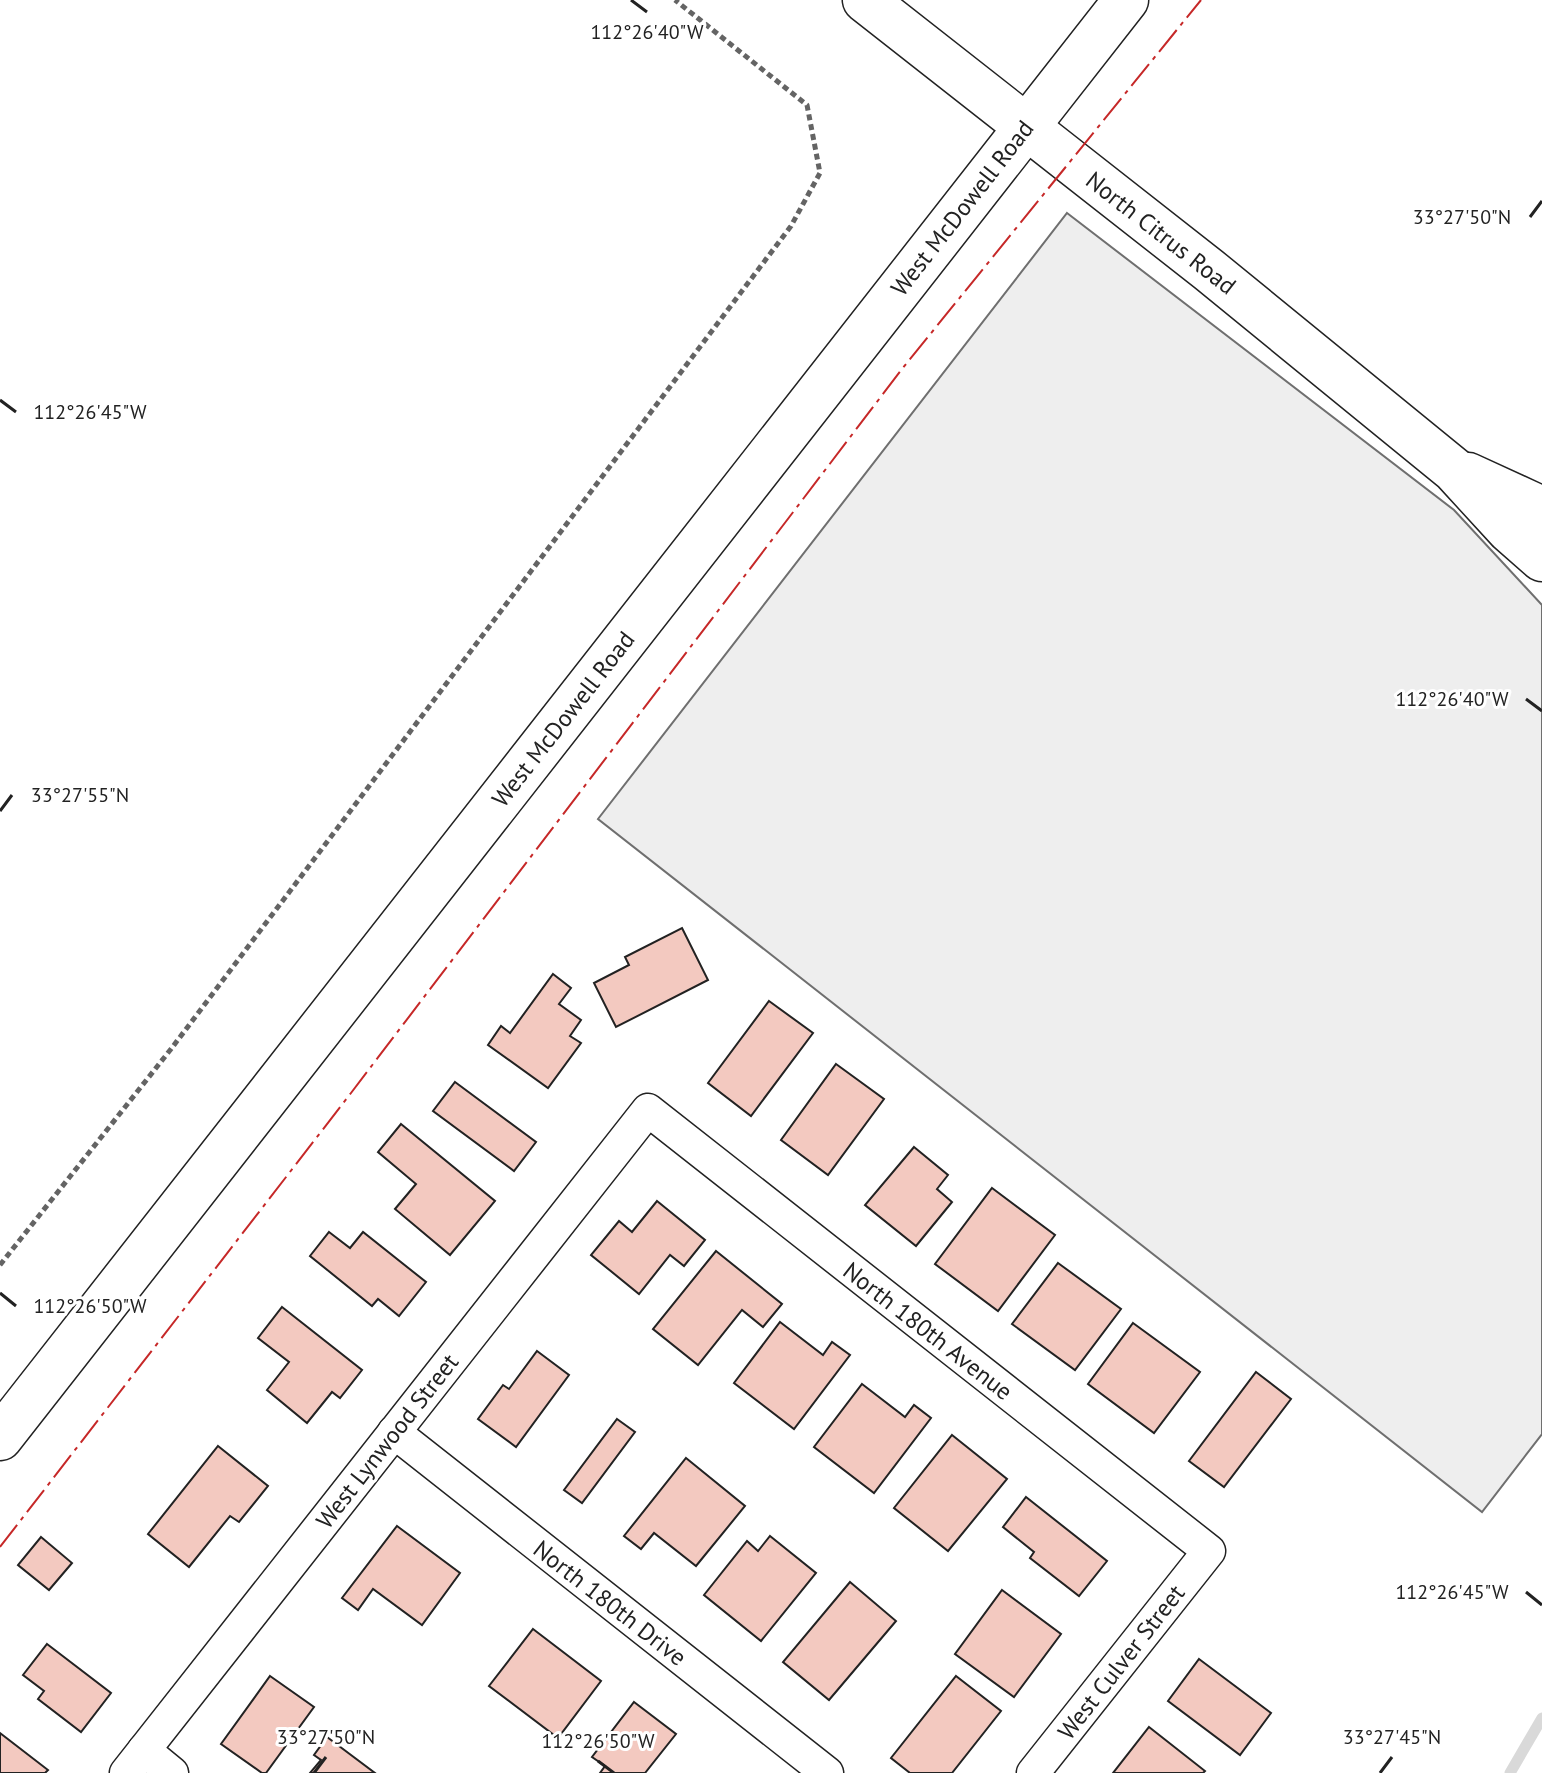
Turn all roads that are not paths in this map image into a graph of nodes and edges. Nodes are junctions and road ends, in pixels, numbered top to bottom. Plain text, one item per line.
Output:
1 (865, 0) edge
2 (1126, 0) edge
3 (1026, 126) junction
4 (1454, 470) junction
5 (1542, 509) edge
6 (1542, 559) edge
7 (648, 1110) joint
8 (394, 1432) junction
9 (0, 1438) edge
10 (1209, 1551) joint
11 (135, 1762) edge
12 (172, 1773) edge
13 (827, 1773) edge
14 (1033, 1773) edge

1 - 3 main road, North Citrus Road
2 - 3 main road, West McDowell Road
3 - 4 main road, North Citrus Road
3 - 9 main road, West McDowell Road
4 - 5 main road, North Citrus Road
4 - 6 main road, North Citrus Road
7 - 8 street, West Lynwood Street
7 - 10 street, North 180th Avenue
8 - 11 street, West Lynwood Street
8 - 13 street, North 180th Drive
10 - 14 street, West Culver Street
11 - 12 street

